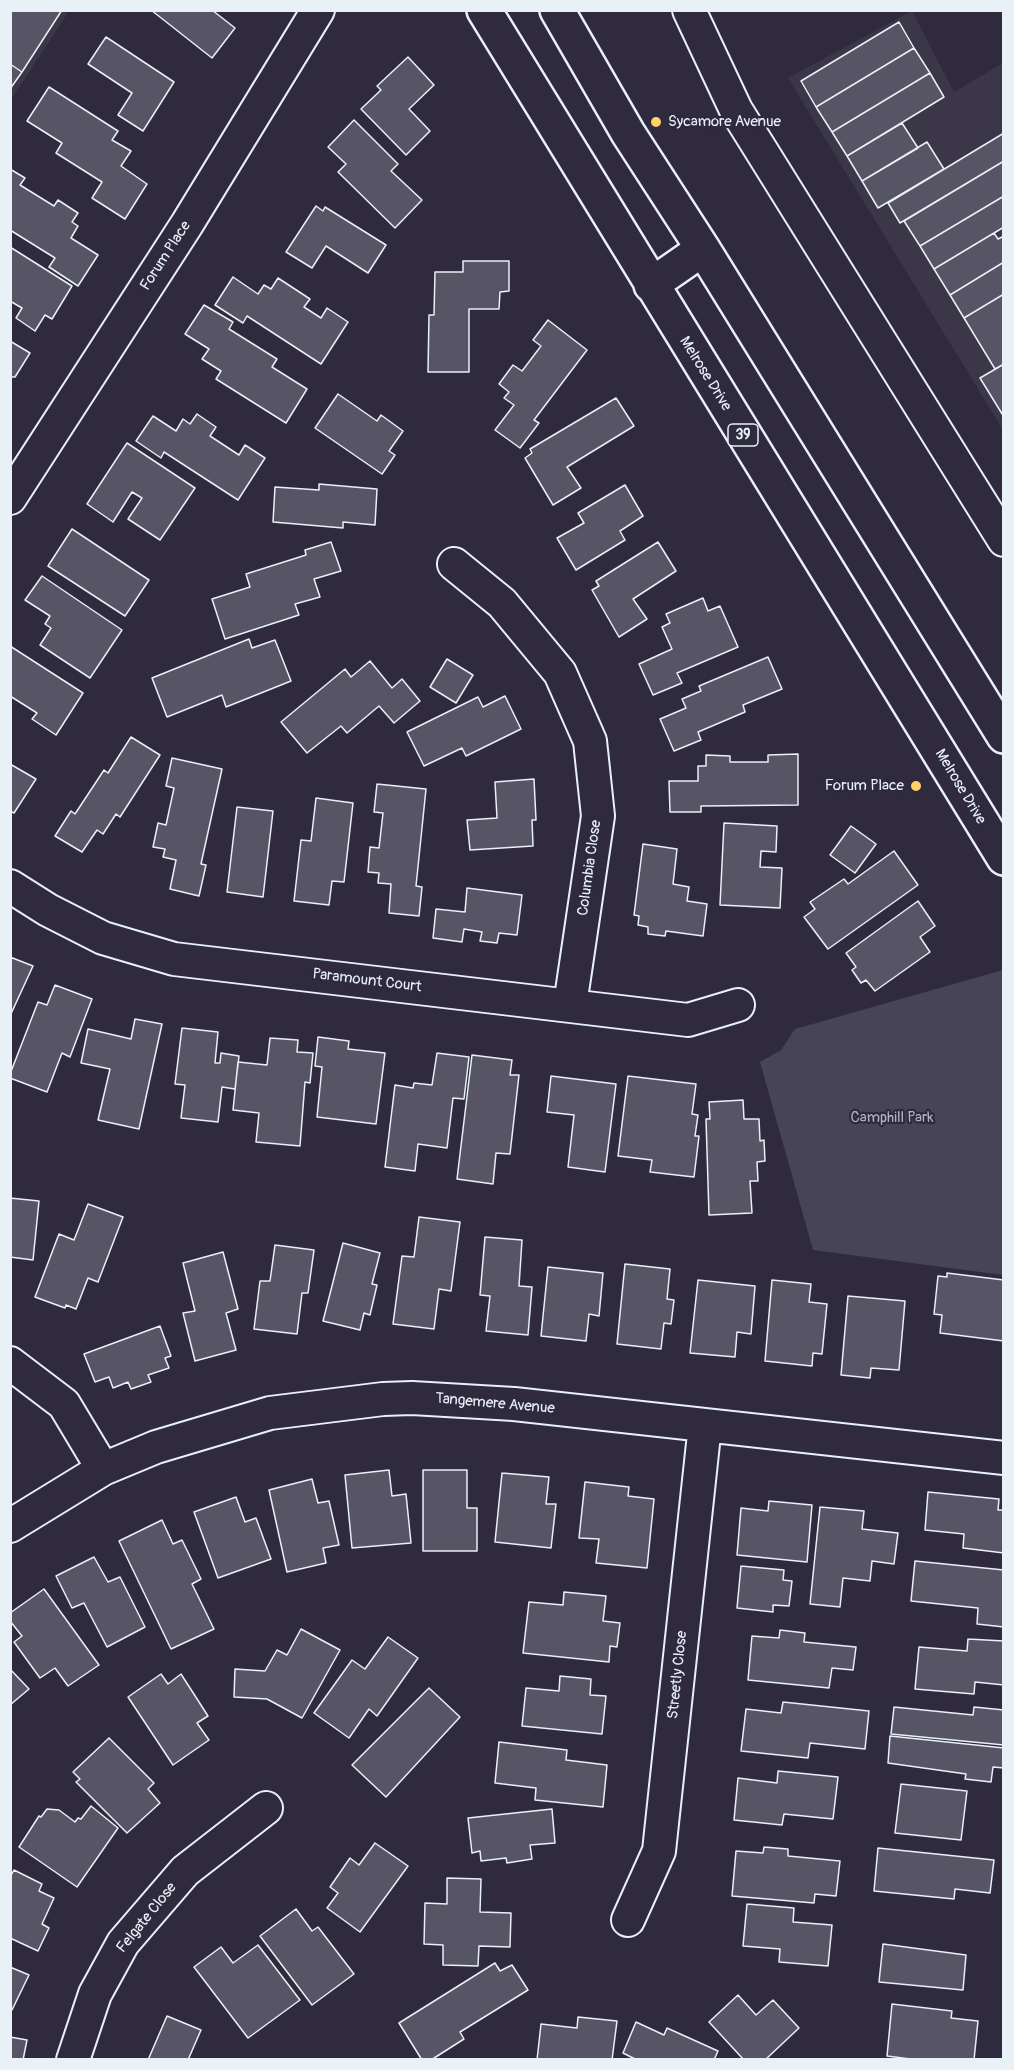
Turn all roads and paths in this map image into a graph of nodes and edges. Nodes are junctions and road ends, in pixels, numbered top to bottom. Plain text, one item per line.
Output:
1 (318, 10) edge
2 (484, 10) edge
3 (556, 10) edge
4 (689, 10) edge
5 (703, 249) junction
6 (651, 285) junction
7 (10, 498) edge
8 (1004, 540) edge
9 (454, 564) dead end
10 (1004, 736) edge
11 (1004, 858) edge
12 (10, 886) edge
13 (570, 1005) junction
14 (738, 1005) dead end
15 (10, 1364) edge
16 (705, 1425) junction
17 (1004, 1458) edge
18 (103, 1469) junction
19 (10, 1526) edge
20 (266, 1808) dead end
21 (628, 1920) dead end
22 (72, 2060) edge

1 - 7 street, Forum Place
2 - 6 main road, Melrose Drive / 39
3 - 5 main road
4 - 8 street
5 - 6 main road
5 - 10 main road
6 - 11 main road, Melrose Drive / 39
9 - 13 street, Columbia Close
12 - 13 street, Paramount Court
13 - 14 street, Paramount Court
15 - 18 street
16 - 17 street, Tangemere Avenue
16 - 18 street, Tangemere Avenue
16 - 21 street, Streetly Close
18 - 19 street, Tangemere Avenue
20 - 22 street, Felgate Close

